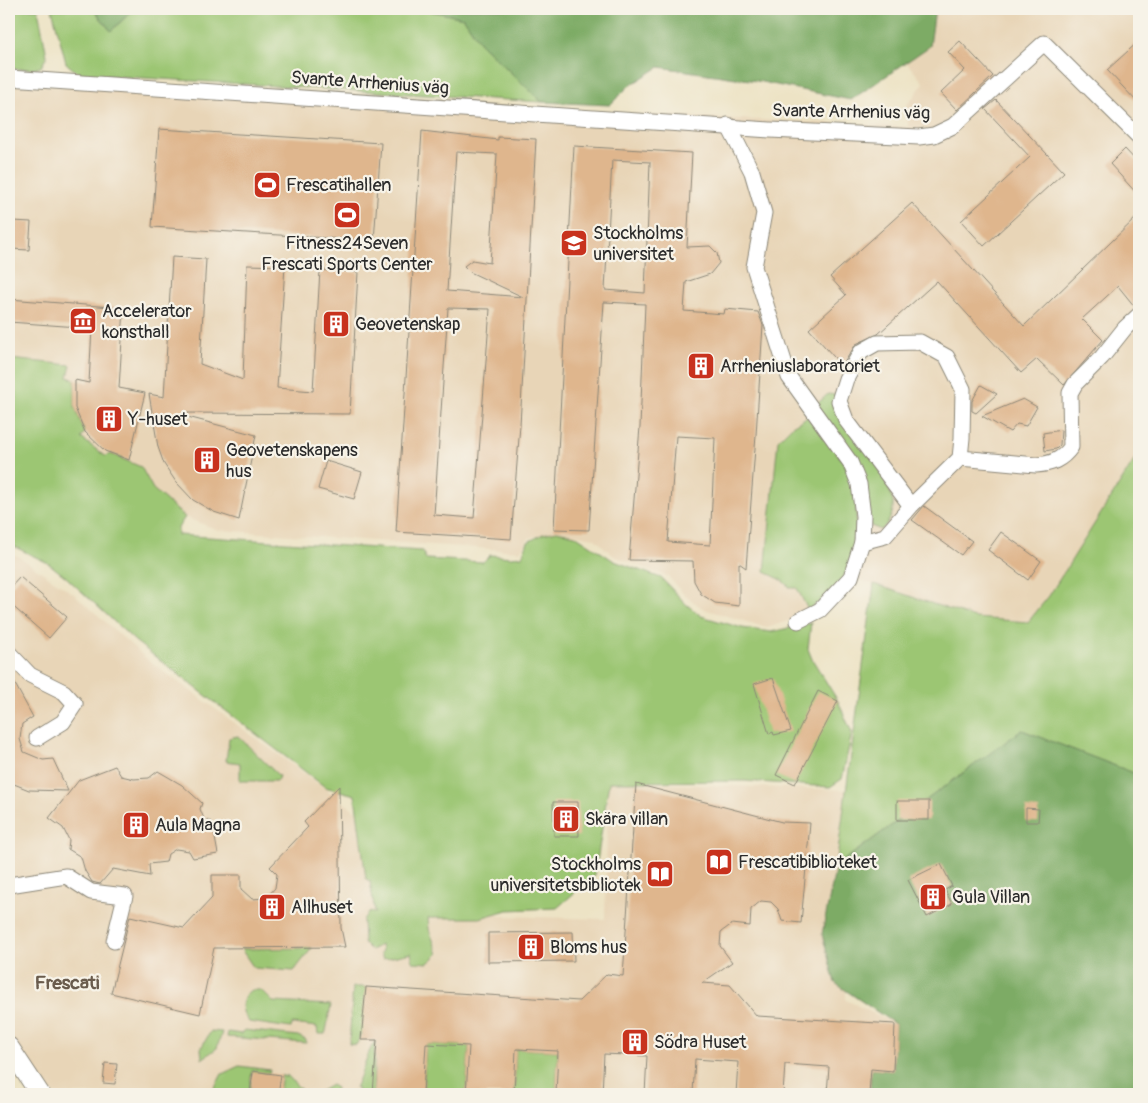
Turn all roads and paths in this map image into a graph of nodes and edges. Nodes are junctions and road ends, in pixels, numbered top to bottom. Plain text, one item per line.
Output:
1 (9, 78) edge
2 (728, 125) junction
3 (1139, 137) edge
4 (1139, 315) edge
5 (960, 458) junction
6 (910, 506) junction
7 (862, 542) junction
8 (798, 621) dead end
9 (9, 653) edge
10 (37, 738) dead end
11 (9, 885) edge
12 (114, 941) dead end
13 (9, 1047) edge
14 (40, 1094) edge

1 - 2 street, Svante Arrhenius väg
2 - 3 street, Svante Arrhenius väg
2 - 7 street
4 - 5 street
5 - 6 street
5 - 6 street
6 - 7 street
7 - 8 street
9 - 10 street
11 - 12 street
13 - 14 street

